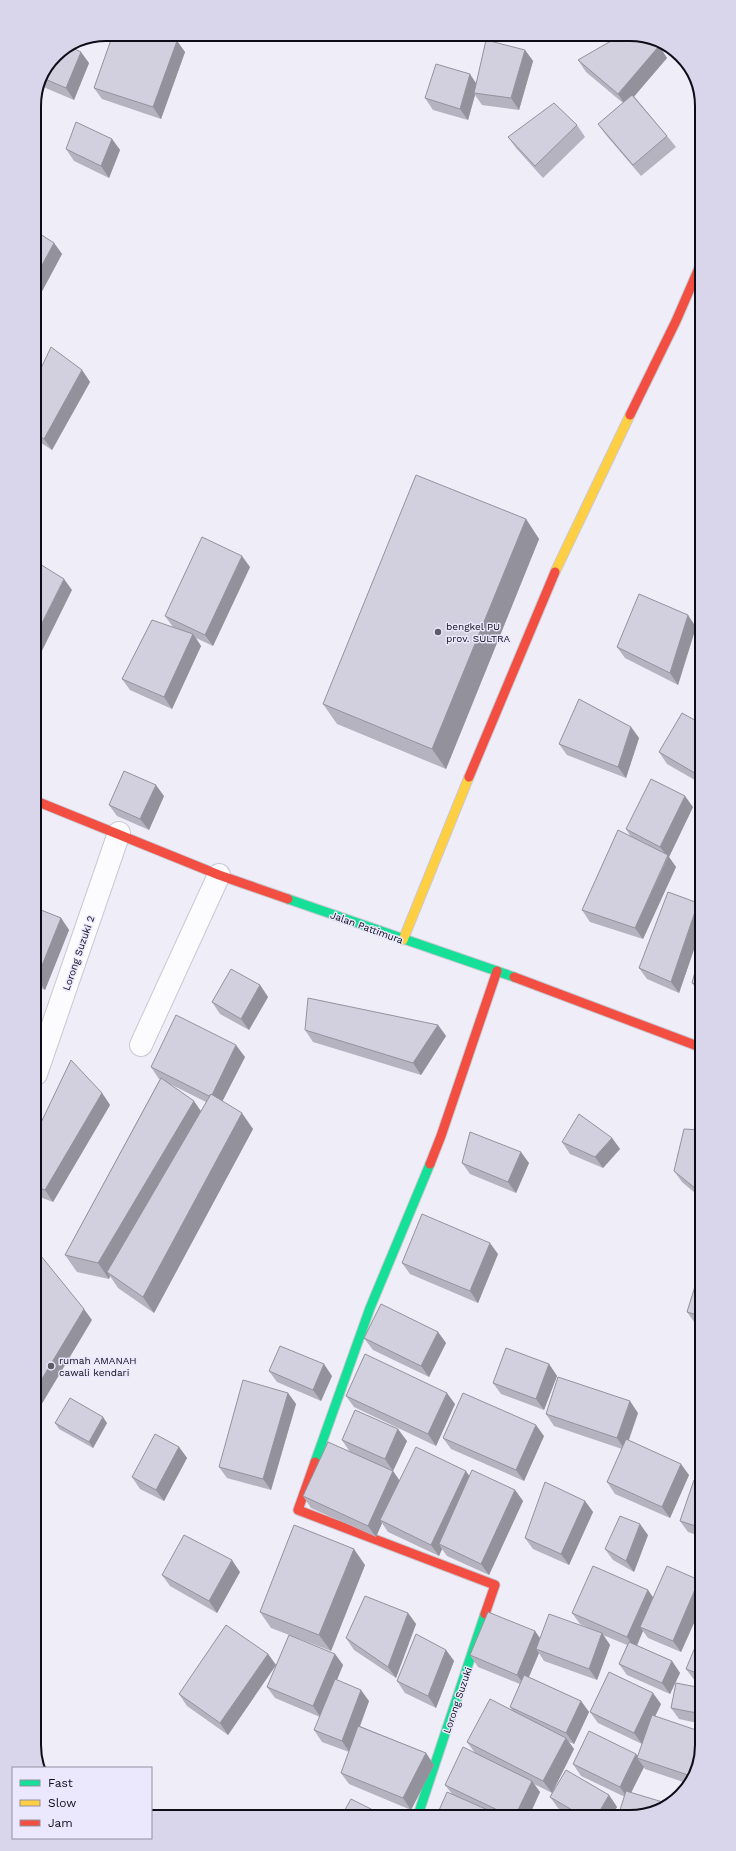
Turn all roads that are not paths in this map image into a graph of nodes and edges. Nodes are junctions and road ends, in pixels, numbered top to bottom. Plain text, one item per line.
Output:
1 (695, 277) edge
2 (41, 803) edge
3 (119, 833) junction
4 (219, 875) junction
5 (403, 940) junction
6 (497, 971) junction
7 (141, 1045) dead end
8 (695, 1045) edge
9 (41, 1059) edge
10 (420, 1810) edge

1 - 5 main road
2 - 3 main road, Jalan Pattimura
3 - 4 main road, Jalan Pattimura
3 - 9 street, Lorong Suzuki 2
4 - 5 main road, Jalan Pattimura
4 - 7 street
5 - 6 main road, Jalan Pattimura
6 - 8 main road, Jalan Pattimura
6 - 10 main road, Lorong Suzuki

